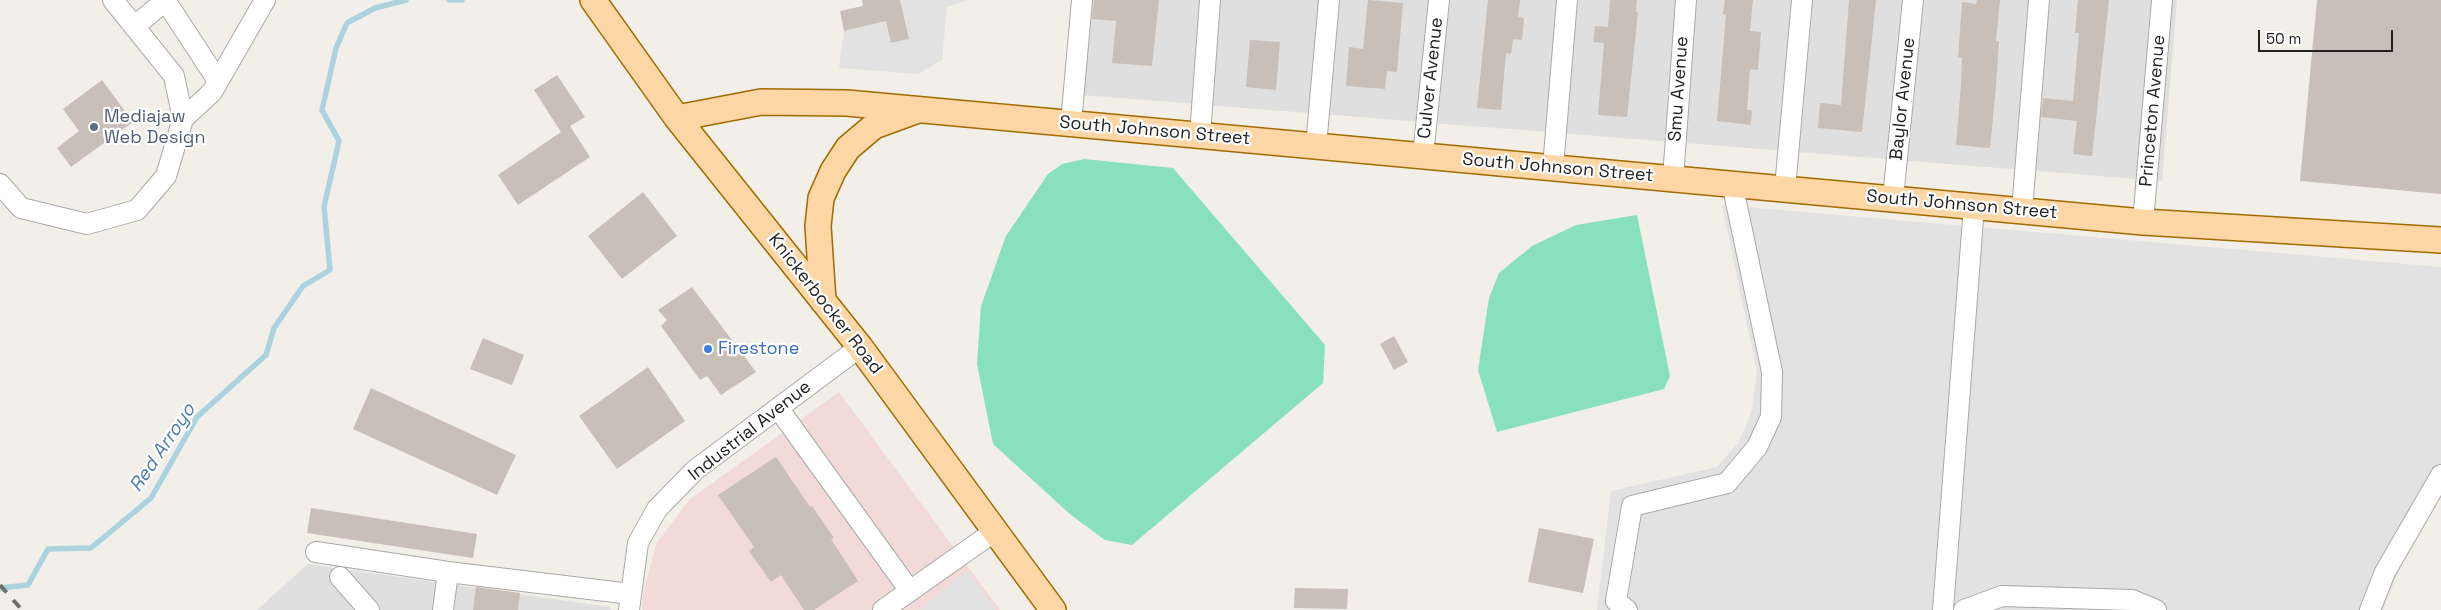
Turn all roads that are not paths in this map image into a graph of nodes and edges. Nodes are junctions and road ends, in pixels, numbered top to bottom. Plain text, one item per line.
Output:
1 (113, 0) edge
2 (166, 0) edge
3 (265, 0) edge
4 (1082, 0) edge
5 (1210, 0) edge
6 (1329, 0) edge
7 (1440, 0) edge
8 (1567, 0) edge
9 (1686, 0) edge
10 (1802, 0) edge
11 (1913, 0) edge
12 (2039, 0) edge
13 (2162, 0) edge
14 (599, 8) edge
15 (134, 27) junction
16 (218, 81) junction
17 (919, 109) junction
18 (677, 118) junction
19 (183, 119) junction
20 (1071, 123) junction
21 (1200, 135) junction
22 (1316, 146) junction
23 (1424, 156) junction
24 (1553, 168) junction
25 (1673, 178) junction
26 (1732, 183) junction
27 (0, 184) edge
28 (1785, 188) junction
29 (1893, 198) junction
30 (1974, 206) junction
31 (2022, 210) junction
32 (2143, 222) junction
33 (2441, 240) edge
34 (823, 301) junction
35 (860, 347) junction
36 (778, 408) junction
37 (2441, 475) edge
38 (995, 531) junction
39 (316, 552) dead end
40 (448, 572) junction
41 (340, 577) dead end
42 (910, 591) junction
43 (630, 602) edge
44 (369, 610) edge
45 (443, 610) edge
46 (883, 610) edge
47 (1053, 610) edge
48 (1627, 610) edge
49 (1943, 610) edge
50 (1964, 610) edge
51 (2156, 610) edge
52 (2370, 610) edge

1 - 15 street
2 - 15 street
2 - 16 street
3 - 16 street
4 - 20 street
5 - 21 street
6 - 22 street
7 - 23 street, Culver Avenue
8 - 24 street
9 - 25 street, Smu Avenue
10 - 28 street
11 - 29 street, Baylor Avenue
12 - 31 street
13 - 32 street, Princeton Avenue
14 - 18 main road, Knickerbocker Road
15 - 19 street
16 - 19 street
17 - 18 main road, South Johnson Street
17 - 20 main road, South Johnson Street
17 - 34 main road
18 - 34 main road, Knickerbocker Road
19 - 27 street
20 - 21 main road, South Johnson Street
21 - 22 main road, South Johnson Street
22 - 23 main road, South Johnson Street
23 - 24 main road, South Johnson Street
24 - 25 main road, South Johnson Street
25 - 26 main road, South Johnson Street
26 - 28 main road, South Johnson Street
26 - 48 street
28 - 29 main road, South Johnson Street
29 - 30 main road, South Johnson Street
30 - 31 main road, South Johnson Street
30 - 49 street
31 - 32 main road, South Johnson Street
32 - 33 main road, South Johnson Street
34 - 35 main road, Knickerbocker Road
35 - 36 street, Industrial Avenue
35 - 38 main road, Knickerbocker Road
36 - 42 street
36 - 43 street, Industrial Avenue
37 - 52 street
38 - 42 street
38 - 47 main road, Knickerbocker Road
39 - 40 street
40 - 43 street
40 - 45 street
41 - 44 street
42 - 46 street
50 - 51 street

